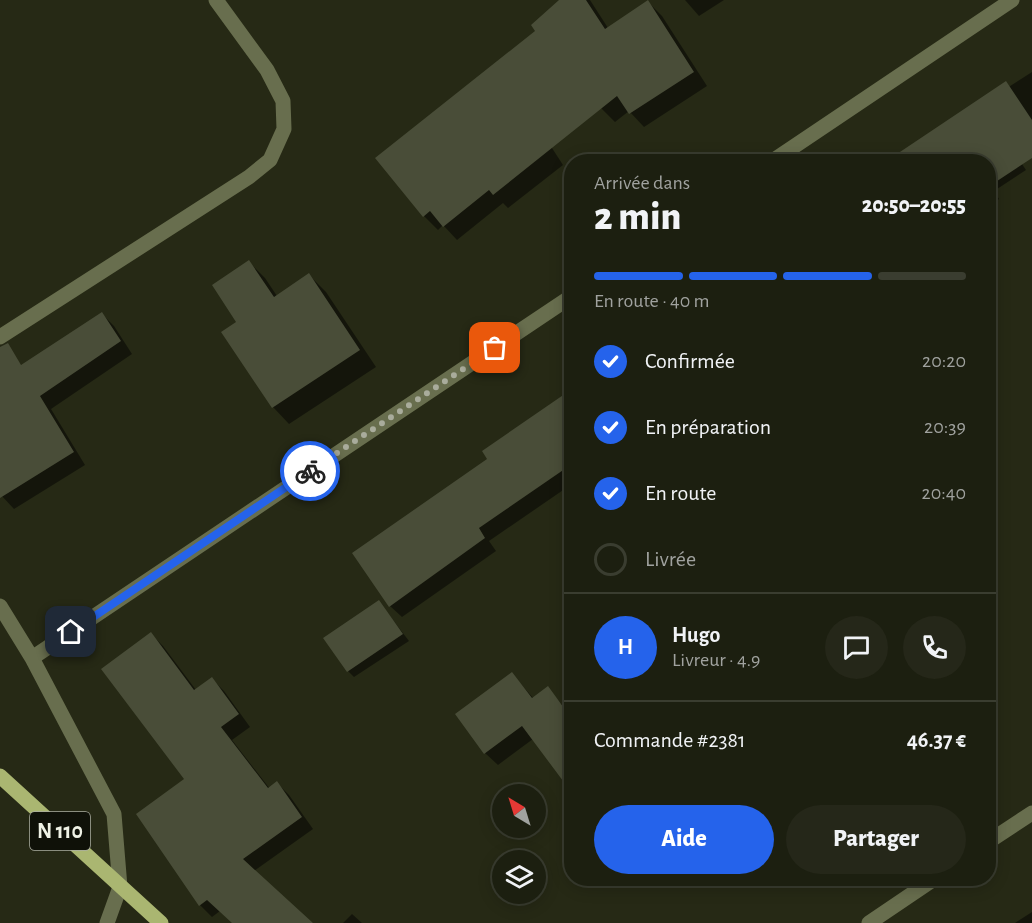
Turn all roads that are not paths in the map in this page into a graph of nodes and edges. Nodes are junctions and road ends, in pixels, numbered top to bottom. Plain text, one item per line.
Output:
1 (216, 0) edge
2 (1012, 0) edge
3 (783, 154) edge
4 (564, 301) edge
5 (0, 337) edge
6 (0, 606) edge
7 (32, 658) junction
8 (0, 776) edge
9 (1032, 813) edge
10 (996, 837) edge
11 (924, 886) edge
12 (120, 887) junction
13 (107, 923) edge
14 (161, 923) edge
15 (868, 923) edge

1 - 5 street
2 - 3 street
4 - 7 street
6 - 7 street
7 - 12 street
8 - 12 main road, N 110
9 - 10 street
11 - 15 street
12 - 13 street
12 - 14 main road, N 110

